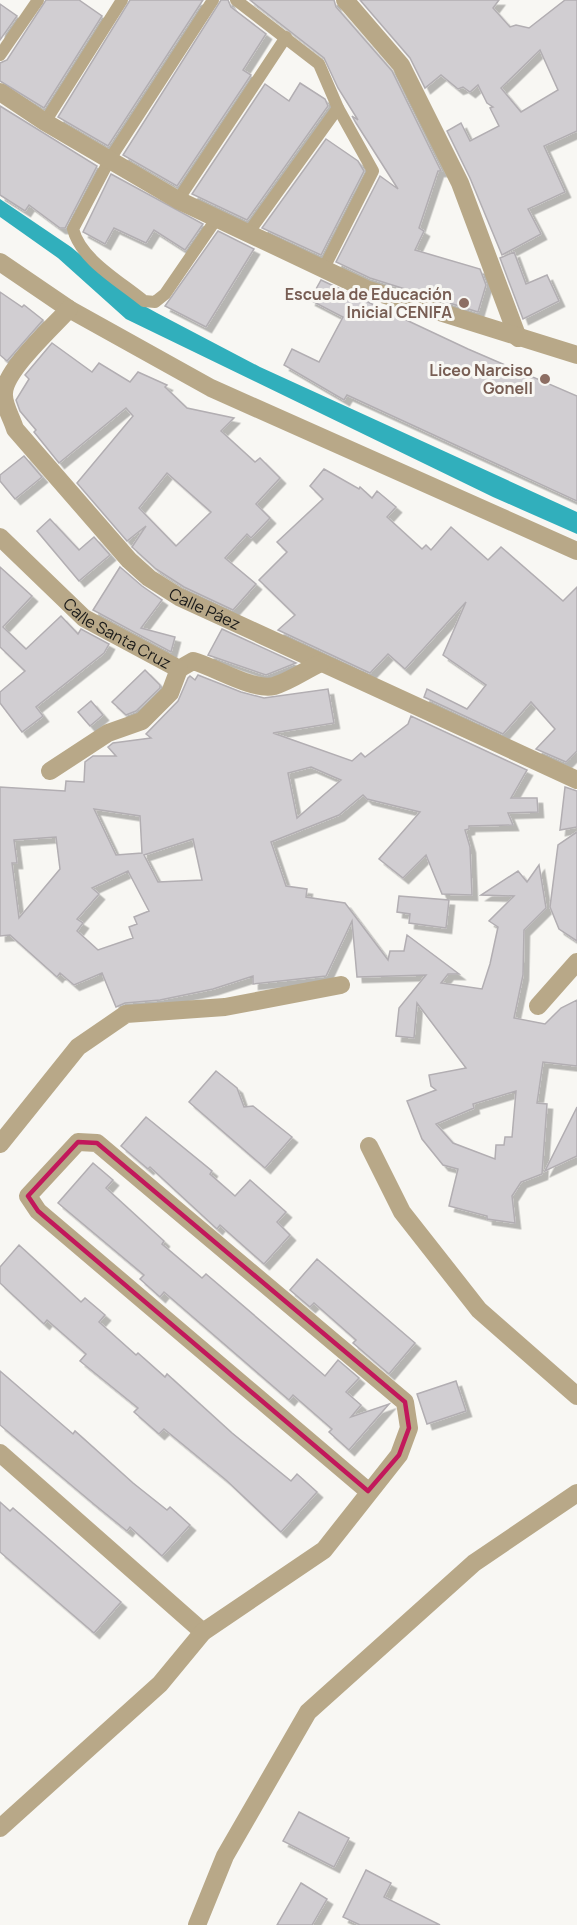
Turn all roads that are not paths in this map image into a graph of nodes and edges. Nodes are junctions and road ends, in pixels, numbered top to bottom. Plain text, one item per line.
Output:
1 (38, 0) edge
2 (122, 0) edge
3 (213, 0) edge
4 (236, 0) edge
5 (345, 0) edge
6 (286, 37) junction
7 (0, 55) edge
8 (0, 92) edge
9 (338, 108) junction
10 (45, 122) junction
11 (110, 159) junction
12 (178, 200) junction
13 (217, 218) junction
14 (249, 232) junction
15 (0, 262) edge
16 (323, 270) junction
17 (69, 309) junction
18 (518, 338) junction
19 (577, 355) edge
20 (0, 537) edge
21 (577, 551) edge
22 (321, 663) junction
23 (179, 669) junction
24 (50, 771) dead end
25 (577, 780) edge
26 (577, 962) edge
27 (341, 985) dead end
28 (538, 1006) dead end
29 (0, 1144) edge
30 (369, 1146) dead end
31 (577, 1396) edge
32 (0, 1453) edge
33 (368, 1491) junction
34 (577, 1492) edge
35 (203, 1632) junction
36 (0, 1828) edge
37 (197, 1925) edge

1 - 7 lane
2 - 10 lane
3 - 11 lane
4 - 6 lane
5 - 18 street
6 - 9 lane
6 - 12 lane
8 - 10 street
9 - 14 lane
9 - 16 lane
10 - 11 street
11 - 12 street
11 - 13 lane
12 - 13 street
13 - 14 street
14 - 16 street
15 - 17 street
16 - 18 street
17 - 21 street
17 - 22 street, Calle Páez
18 - 19 street
20 - 23 street, Calle Santa Cruz
22 - 23 street, Calle Santa Cruz
22 - 25 street, Calle Páez
23 - 24 street
26 - 28 street
27 - 29 street
30 - 31 street
32 - 35 street
33 - 33 street
33 - 35 street
34 - 37 street
35 - 36 street

